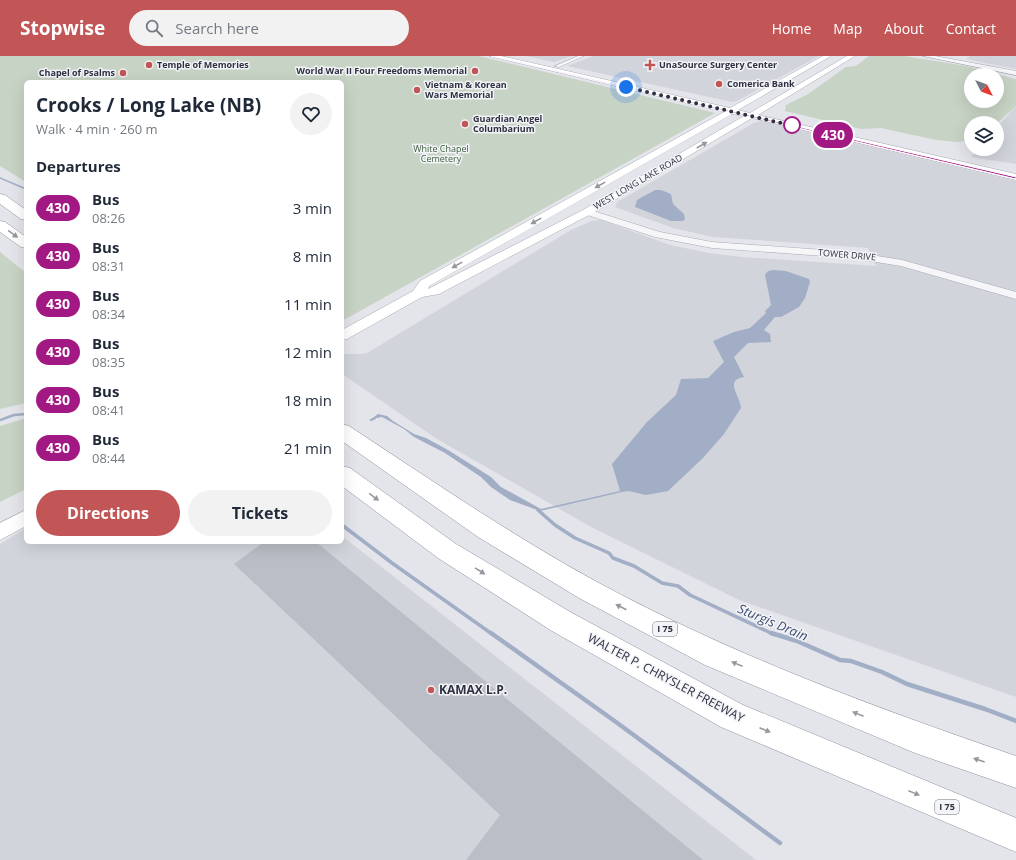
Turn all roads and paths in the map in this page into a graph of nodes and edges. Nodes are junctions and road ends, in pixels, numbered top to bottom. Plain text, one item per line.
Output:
1 (493, 56) edge
2 (513, 56) edge
3 (582, 56) edge
4 (828, 56) edge
5 (852, 56) edge
6 (926, 56) edge
7 (557, 66) junction
8 (543, 68) junction
9 (807, 68) junction
10 (824, 72) junction
11 (1016, 73) edge
12 (795, 74) junction
13 (613, 78) junction
14 (813, 79) junction
15 (600, 81) junction
16 (753, 99) junction
17 (716, 101) junction
18 (771, 104) junction
19 (704, 105) junction
20 (739, 107) junction
21 (731, 111) junction
22 (759, 111) junction
23 (751, 116) junction
24 (719, 118) junction
25 (789, 118) junction
26 (777, 122) junction
27 (736, 125) junction
28 (666, 149) junction
29 (682, 156) junction
30 (646, 160) junction
31 (662, 168) junction
32 (1016, 170) edge
33 (1016, 177) edge
34 (0, 198) edge
35 (574, 200) junction
36 (557, 209) junction
37 (591, 210) junction
38 (24, 215) edge
39 (564, 224) junction
40 (0, 225) edge
41 (24, 243) edge
42 (490, 247) junction
43 (501, 256) junction
44 (418, 294) junction
45 (1016, 296) edge
46 (344, 335) edge
47 (344, 432) edge
48 (344, 475) edge
49 (24, 518) edge
50 (0, 532) edge
51 (1016, 772) edge
52 (1016, 835) edge

1 - 8 main road
2 - 7 main road
3 - 7 street
4 - 9 main road, WEST LONG LAKE ROAD
5 - 10 main road, WEST LONG LAKE ROAD
6 - 11 street
7 - 8 main road
7 - 13 main road
8 - 15 main road
9 - 10 main road
9 - 12 main road, WEST LONG LAKE ROAD
10 - 14 main road, WEST LONG LAKE ROAD
12 - 14 main road
12 - 16 main road, WEST LONG LAKE ROAD
13 - 15 main road
13 - 17 main road
14 - 18 main road, WEST LONG LAKE ROAD
15 - 19 main road
16 - 18 main road
16 - 20 main road, WEST LONG LAKE ROAD
17 - 19 main road
17 - 20 main road
18 - 22 main road, WEST LONG LAKE ROAD
19 - 21 main road
20 - 21 main road, WEST LONG LAKE ROAD
20 - 22 main road
21 - 23 main road
21 - 24 main road, WEST LONG LAKE ROAD
22 - 23 main road, WEST LONG LAKE ROAD
22 - 25 main road
23 - 26 main road
23 - 27 main road, WEST LONG LAKE ROAD
24 - 27 main road
24 - 28 main road, WEST LONG LAKE ROAD
25 - 26 main road
25 - 32 main road
26 - 33 main road
29 -> 27 main road, WEST LONG LAKE ROAD
28 - 29 main road
28 - 30 main road, WEST LONG LAKE ROAD
29 - 31 main road, WEST LONG LAKE ROAD
30 - 31 main road
30 -> 35 main road, WEST LONG LAKE ROAD
31 - 37 main road, WEST LONG LAKE ROAD
34 - 38 highway
35 - 36 main road, WEST LONG LAKE ROAD
35 - 37 main road
36 - 39 main road
36 -> 42 main road, WEST LONG LAKE ROAD
37 - 39 main road, WEST LONG LAKE ROAD
37 - 45 street, TOWER DRIVE
39 - 43 main road, WEST LONG LAKE ROAD
40 -> 41 highway
42 - 43 main road
42 -> 44 main road, WEST LONG LAKE ROAD
43 - 44 main road, WEST LONG LAKE ROAD
44 - 46 main road, WEST LONG LAKE ROAD
51 -> 47 highway, I 75
48 -> 52 highway, WALTER P. CHRYSLER FREEWAY / I 75
49 - 50 main road

